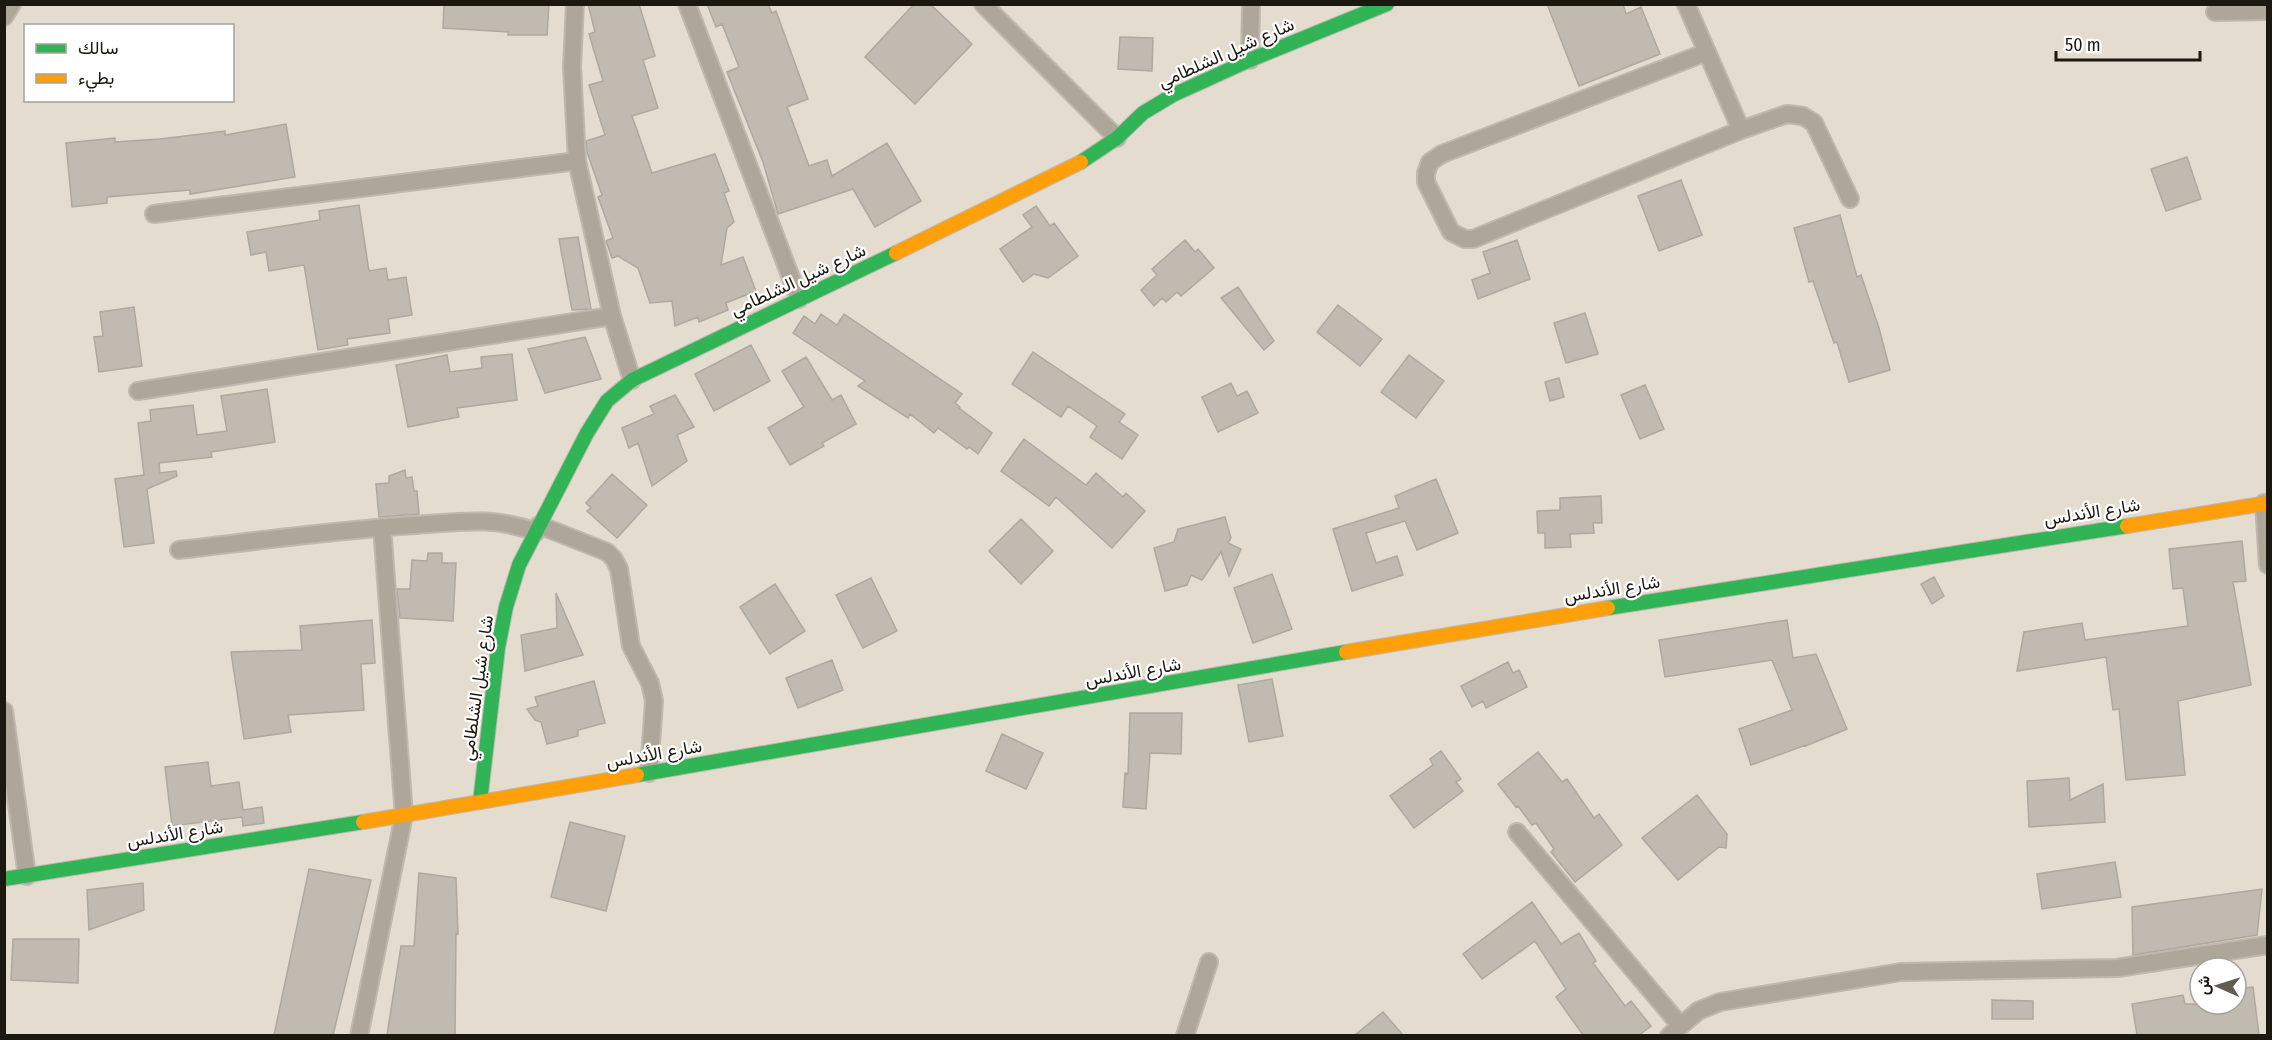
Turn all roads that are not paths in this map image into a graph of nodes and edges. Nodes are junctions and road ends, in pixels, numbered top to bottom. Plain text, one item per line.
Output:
1 (12, 4) edge
2 (575, 4) edge
3 (687, 4) edge
4 (983, 4) edge
5 (1251, 4) edge
6 (1387, 4) edge
7 (1686, 4) edge
8 (2268, 11) edge
9 (2215, 12) dead end
10 (4, 17) edge
11 (1707, 52) junction
12 (1250, 60) junction
13 (1741, 130) junction
14 (1117, 138) junction
15 (577, 161) junction
16 (1850, 198) dead end
17 (154, 214) dead end
18 (799, 299) junction
19 (612, 316) junction
20 (632, 380) junction
21 (138, 391) dead end
22 (2266, 503) edge
23 (382, 527) junction
24 (538, 528) junction
25 (179, 550) dead end
26 (2268, 565) edge
27 (4, 711) edge
28 (649, 773) junction
29 (480, 802) junction
30 (404, 815) junction
31 (1517, 832) dead end
32 (27, 876) junction
33 (4, 879) edge
34 (2268, 945) edge
35 (1209, 962) dead end
36 (1674, 1030) edge
37 (358, 1035) edge
38 (1185, 1035) edge

1 - 10 street
2 - 15 street
3 - 18 street
4 - 14 street
5 - 12 street
6 - 12 main road, شارع شيل الشلطامي
7 - 11 street
8 - 9 street
11 - 13 street
11 - 13 street
12 - 14 main road, شارع شيل الشلطامي
13 - 16 street
14 - 18 main road, شارع شيل الشلطامي
15 - 17 street
15 - 19 street
18 - 20 main road, شارع شيل الشلطامي
19 - 20 street
19 - 21 street
20 - 24 main road, شارع شيل الشلطامي
22 - 26 street
22 - 28 main road, شارع الأندلس
23 - 24 street
23 - 25 street
23 - 30 street
24 - 28 street
24 - 29 main road, شارع شيل الشلطامي
27 - 32 street
28 - 29 main road, شارع الأندلس
29 - 30 main road, شارع الأندلس
30 - 32 main road, شارع الأندلس
30 - 37 street
31 - 36 street
32 - 33 main road, شارع الأندلس
34 - 36 street
35 - 38 street

